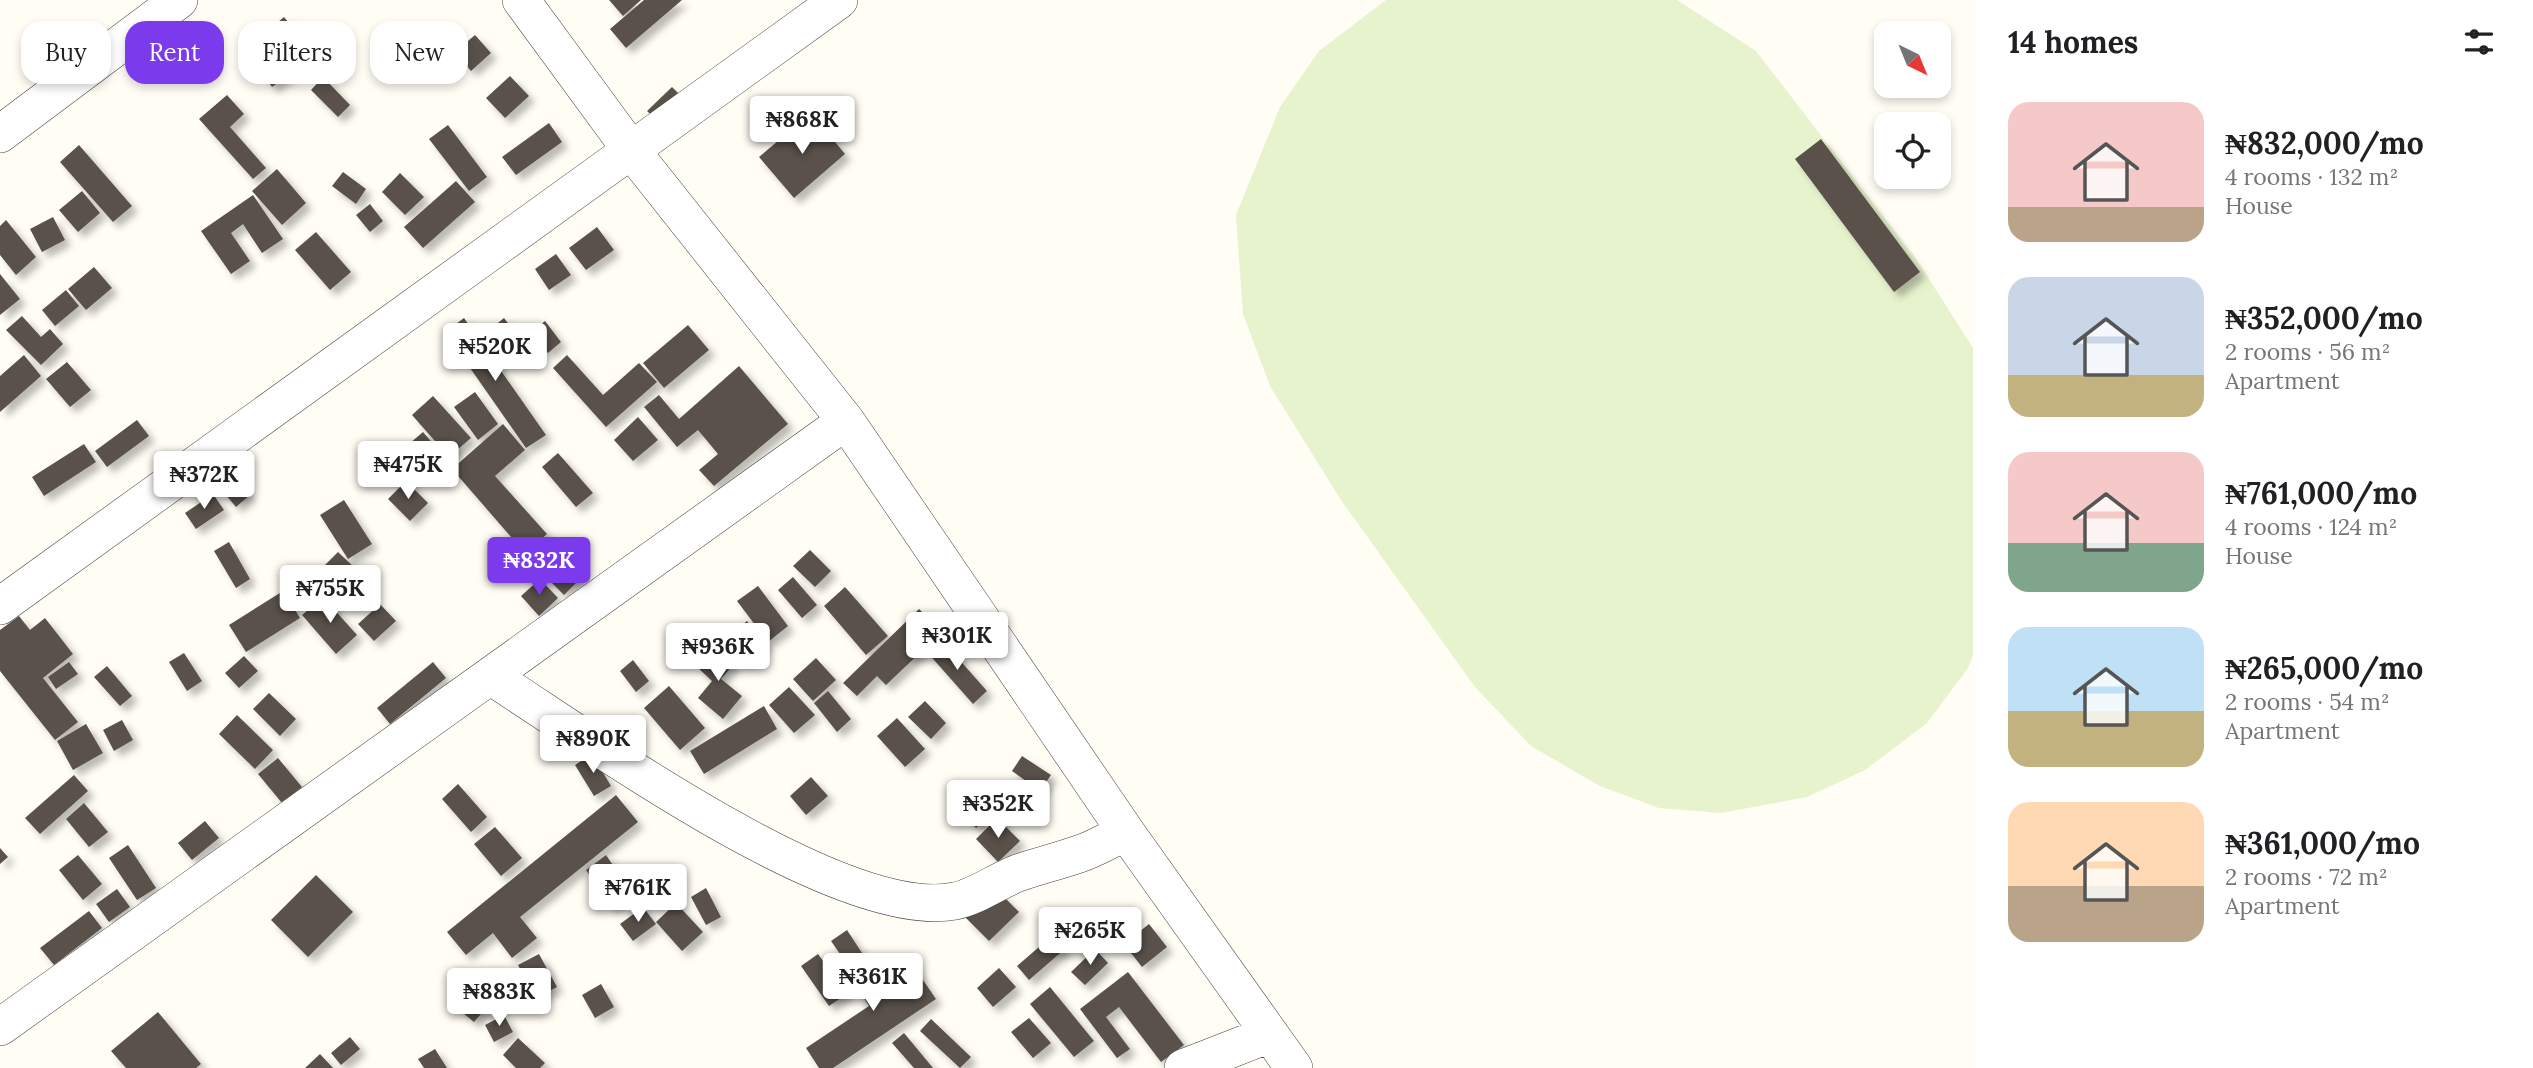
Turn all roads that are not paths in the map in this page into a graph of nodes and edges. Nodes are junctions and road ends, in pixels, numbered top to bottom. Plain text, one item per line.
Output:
1 (179, 0) edge
2 (521, 0) edge
3 (839, 0) edge
4 (0, 134) edge
5 (631, 150) junction
6 (846, 421) junction
7 (0, 606) edge
8 (490, 676) junction
9 (1126, 832) junction
10 (0, 1027) edge
11 (1270, 1034) junction
12 (1183, 1068) edge
13 (1294, 1068) edge

1 - 4 street
2 - 5 street
3 - 5 street
5 - 6 street
5 - 7 street
6 - 8 street
6 - 9 street
8 - 9 street
8 - 10 street
9 - 11 street
11 - 12 street
11 - 13 street

